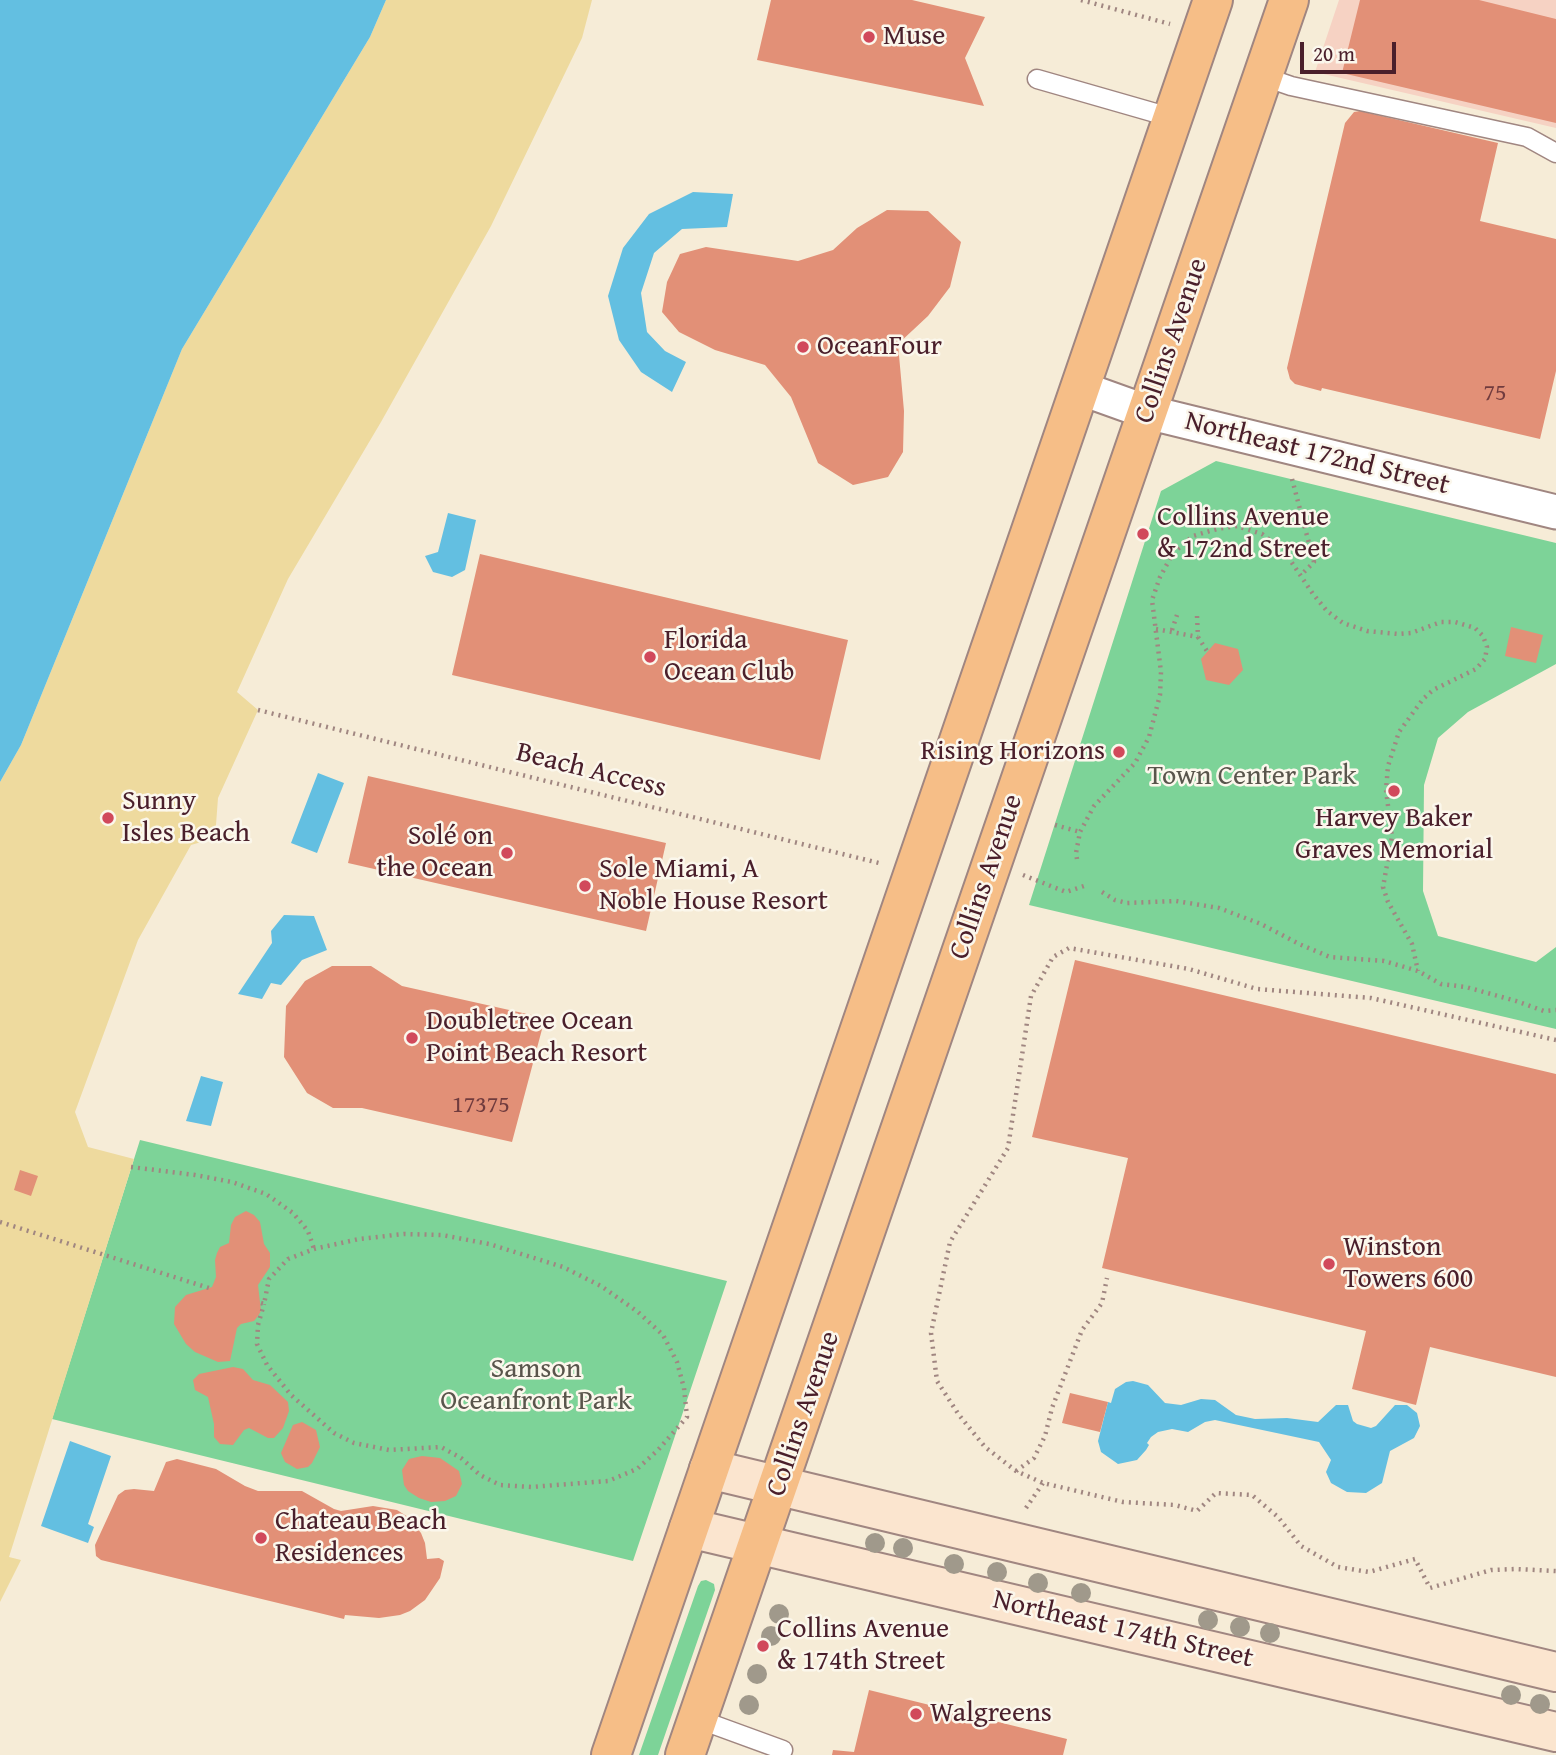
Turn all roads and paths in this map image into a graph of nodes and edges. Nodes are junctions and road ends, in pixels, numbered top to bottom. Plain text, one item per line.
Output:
1 (1081, 0) edge
2 (1213, 0) edge
3 (1289, 0) edge
4 (1170, 24) dead end
5 (1262, 76) junction
6 (1037, 79) dead end
7 (1173, 118) junction
8 (1556, 153) edge
9 (1080, 388) junction
10 (1147, 412) junction
11 (1291, 475) dead end
12 (1556, 512) edge
13 (1301, 575) junction
14 (1177, 615) dead end
15 (1197, 616) dead end
16 (1156, 629) junction
17 (1172, 631) junction
18 (1198, 637) junction
19 (1207, 651) dead end
20 (258, 710) dead end
21 (1055, 825) dead end
22 (1080, 832) junction
23 (1077, 859) dead end
24 (913, 874) junction
25 (1023, 875) dead end
26 (1084, 886) dead end
27 (1102, 892) dead end
28 (1418, 971) junction
29 (1556, 1010) edge
30 (1556, 1040) edge
31 (131, 1167) dead end
32 (0, 1222) edge
33 (314, 1248) junction
34 (1107, 1278) dead end
35 (209, 1288) dead end
36 (709, 1469) junction
37 (1016, 1471) junction
38 (1043, 1483) junction
39 (779, 1487) junction
40 (1023, 1515) dead end
41 (689, 1528) junction
42 (759, 1545) junction
43 (1556, 1571) edge
44 (1157, 1577) junction
45 (1141, 1634) junction
46 (1454, 1648) junction
47 (1556, 1672) edge
48 (1441, 1705) junction
49 (698, 1719) junction
50 (1556, 1732) edge
51 (782, 1750) dead end
52 (611, 1755) edge
53 (685, 1755) edge

1 - 4 path
2 - 7 main road
3 - 5 main road, Collins Avenue
5 - 8 lane
5 - 10 main road, Collins Avenue
6 - 7 lane
7 - 9 main road
9 - 10 street, Northeast 172nd Street
9 - 24 main road
10 - 12 street, Northeast 172nd Street
10 - 39 main road, Collins Avenue
11 - 13 path
13 - 16 path
13 - 28 path
14 - 17 path
15 - 18 path
16 - 17 path
16 - 22 path
17 - 18 path
18 - 19 path
20 - 24 path, Beach Access
21 - 22 path
22 - 23 path
24 - 36 main road
25 - 26 path
27 - 28 path
28 - 29 path
30 - 37 path
31 - 33 path
32 - 35 path
33 - 33 path
34 - 37 path
36 - 39 street, Northeast 174th Street
36 - 41 main road
37 - 38 path
38 - 40 path
38 - 43 path
39 - 42 main road, Collins Avenue
39 - 44 street, Northeast 174th Street
41 - 42 street, Northeast 174th Street
41 - 52 main road
42 - 45 street, Northeast 174th Street
42 - 49 main road, Collins Avenue
44 - 45 street
44 - 46 street, Northeast 174th Street
45 - 48 street, Northeast 174th Street
46 - 47 street, Northeast 174th Street
46 - 48 street
48 - 50 street, Northeast 174th Street
49 - 51 lane
49 - 53 main road, Collins Avenue

